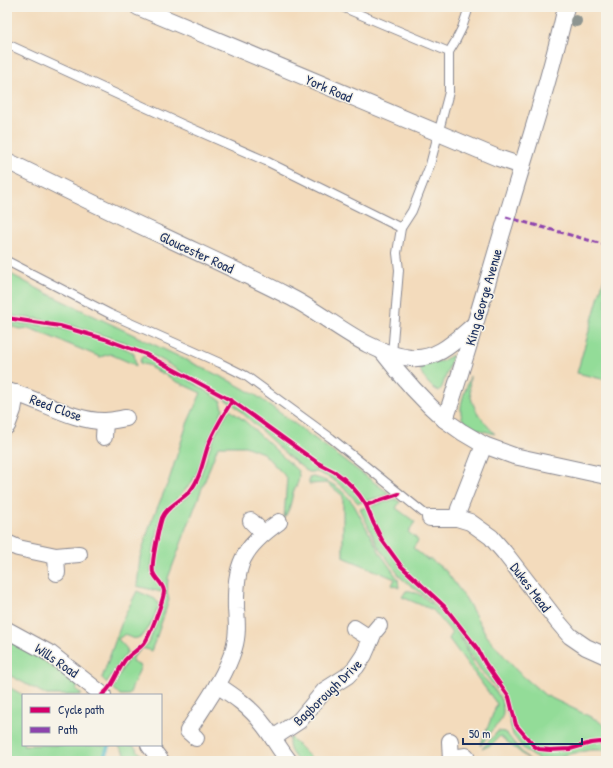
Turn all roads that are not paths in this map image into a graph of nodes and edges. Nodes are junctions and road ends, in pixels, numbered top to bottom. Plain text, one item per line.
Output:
1 (138, 7) edge
2 (342, 7) edge
3 (470, 7) edge
4 (566, 7) edge
5 (7, 44) edge
6 (449, 52) junction
7 (438, 133) junction
8 (7, 161) edge
9 (522, 166) junction
10 (402, 228) junction
11 (7, 261) edge
12 (474, 325) junction
13 (387, 353) junction
14 (11, 392) edge
15 (126, 418) dead end
16 (444, 420) junction
17 (7, 426) edge
18 (484, 445) junction
19 (606, 476) edge
20 (430, 518) joint
21 (457, 518) junction
22 (250, 521) dead end
23 (279, 522) dead end
24 (263, 533) junction
25 (7, 543) edge
26 (79, 554) dead end
27 (56, 556) junction
28 (57, 573) dead end
29 (354, 628) dead end
30 (7, 630) edge
31 (606, 656) edge
32 (217, 685) junction
33 (103, 694) edge
34 (187, 735) dead end
35 (273, 738) junction
36 (450, 741) dead end
37 (150, 746) edge
38 (456, 759) edge
39 (161, 761) edge
40 (289, 761) edge

1 - 7 street, York Road
2 - 6 lane
3 - 6 lane
4 - 9 street, King George Avenue
5 - 10 lane
6 - 7 lane
7 - 9 street, York Road
7 - 10 lane
8 - 13 street, Gloucester Road
9 - 12 street, King George Avenue
10 - 13 lane
11 - 20 lane
12 - 13 street, Gloucester Road
12 - 16 street, King George Avenue
13 - 16 street, Gloucester Road
14 - 15 street, Reed Close
14 - 17 street
16 - 18 street
18 - 19 street
18 - 21 street
20 - 21 street, Dukes Mead
21 - 31 street, Dukes Mead
22 - 24 street
23 - 24 street
24 - 32 street
25 - 27 street
26 - 27 street
27 - 28 street
29 - 35 street, Bagborough Drive
30 - 33 street, Wills Road
32 - 34 street
32 - 35 street
35 - 40 street
36 - 38 street
37 - 39 street

